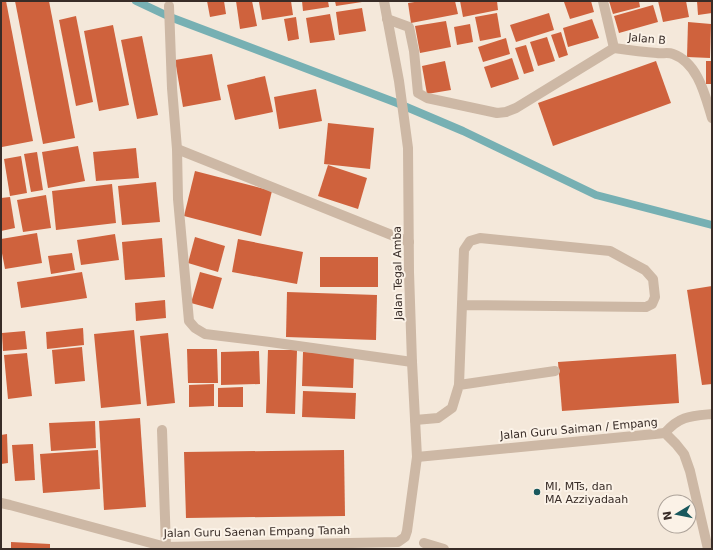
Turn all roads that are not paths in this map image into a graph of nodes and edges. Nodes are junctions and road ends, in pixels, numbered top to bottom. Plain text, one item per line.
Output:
1 (384, 1) edge
2 (602, 1) edge
3 (169, 6) dead end
4 (387, 19) junction
5 (614, 48) junction
6 (710, 104) edge
7 (712, 118) edge
8 (177, 149) junction
9 (409, 242) junction
10 (462, 305) junction
11 (412, 362) junction
12 (555, 371) dead end
13 (459, 385) junction
14 (712, 414) edge
15 (415, 425) junction
16 (162, 430) dead end
17 (665, 433) junction
18 (417, 457) junction
19 (1, 503) edge
20 (398, 542) joint
21 (424, 543) dead end
22 (166, 547) junction
23 (444, 549) edge
24 (708, 549) edge

1 - 4 street, Jalan Tegal Amba
2 - 5 street, Jalan B
3 - 8 street
4 - 5 street
4 - 9 street, Jalan Tegal Amba
5 - 6 street, Jalan B
6 - 7 street, Jalan B
8 - 9 street
8 - 11 street
9 - 11 street, Jalan Tegal Amba
10 - 10 street
10 - 13 street
11 - 15 street, Jalan Tegal Amba
12 - 13 street
13 - 15 street
14 - 17 street
15 - 18 street, Jalan Tegal Amba
16 - 22 street
17 - 18 street, Jalan Guru Saiman / Empang
17 - 24 street, Jalan Guru Saiman / Empang
18 - 20 street, Jalan Tegal Amba
19 - 22 street, Jalan Guru Saenan Empang Tanah
20 - 22 street, Jalan Guru Saenan Empang Tanah
21 - 23 street

